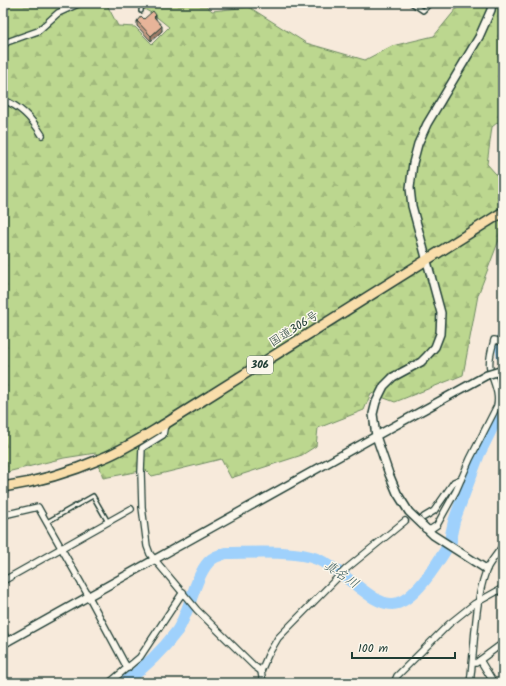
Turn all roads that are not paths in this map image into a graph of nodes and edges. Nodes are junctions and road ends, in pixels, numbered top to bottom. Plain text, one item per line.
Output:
1 (80, 3) edge
2 (142, 3) edge
3 (322, 3) edge
4 (334, 3) edge
5 (411, 3) edge
6 (431, 3) edge
7 (492, 3) edge
8 (141, 11) dead end
9 (3, 46) edge
10 (3, 100) edge
11 (42, 135) dead end
12 (503, 212) edge
13 (427, 260) junction
14 (500, 341) edge
15 (503, 370) edge
16 (165, 424) junction
17 (376, 436) junction
18 (461, 479) junction
19 (3, 488) edge
20 (131, 509) dead end
21 (3, 517) edge
22 (424, 517) tunnel mouth
23 (406, 521) tunnel mouth
24 (46, 522) junction
25 (108, 522) junction
26 (425, 529) junction
27 (503, 545) edge
28 (61, 548) junction
29 (155, 560) junction
30 (486, 569) junction
31 (3, 581) edge
32 (503, 588) edge
33 (184, 594) junction
34 (89, 597) junction
35 (479, 601) junction
36 (3, 632) edge
37 (6, 643) edge
38 (503, 643) edge
39 (480, 660) junction
40 (473, 663) junction
41 (128, 668) junction
42 (261, 671) junction
43 (109, 683) edge
44 (263, 683) edge
45 (394, 683) edge
46 (470, 683) edge
47 (494, 683) edge

1 - 9 street
2 - 8 lane
3 - 4 lane
5 - 6 lane
7 - 13 street
10 - 11 street
12 - 13 highway, 国道306号 / 306
13 - 16 highway, 国道306号 / 306
13 - 17 street
14 - 18 street
15 - 17 street, bridge
16 - 19 highway, 国道306号 / 306
16 - 29 street
17 - 26 street
17 - 29 street
18 - 22 street
18 - 26 street
20 - 25 street
21 - 24 street
23 - 42 street
24 - 25 lane
24 - 28 street
25 - 28 street
26 - 30 street
27 - 30 street
28 - 31 street
28 - 34 street
29 - 33 street
29 - 34 street
30 - 35 street
32 - 35 street
33 - 41 street
33 - 42 street
34 - 37 street
34 - 41 street
35 - 40 street
35 - 45 street
36 - 37 street
38 - 39 street
39 - 40 street
39 - 47 street
40 - 46 street
41 - 43 street
42 - 44 street

